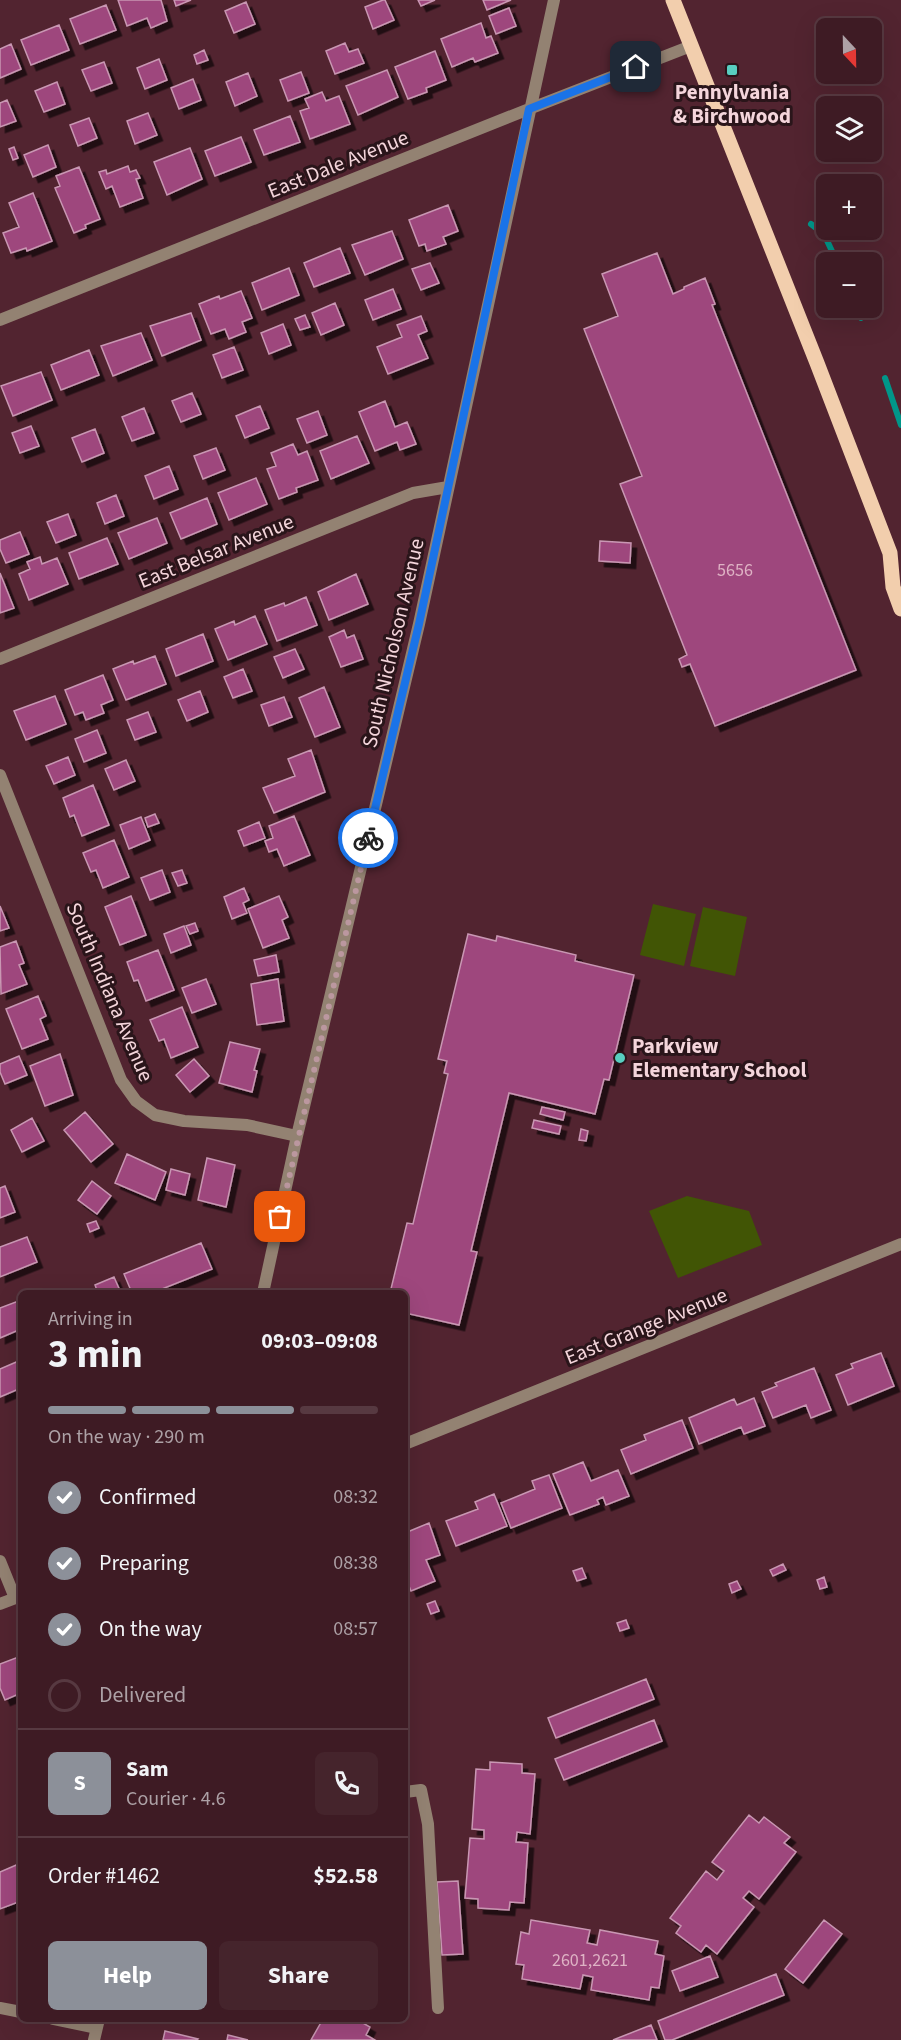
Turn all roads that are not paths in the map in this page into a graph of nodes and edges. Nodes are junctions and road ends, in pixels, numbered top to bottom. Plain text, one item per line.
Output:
1 (554, 0) edge
2 (673, 0) edge
3 (691, 46) junction
4 (529, 109) junction
5 (0, 320) edge
6 (448, 487) junction
7 (895, 559) edge
8 (901, 609) edge
9 (0, 659) edge
10 (0, 775) edge
11 (297, 1137) junction
12 (901, 1244) edge
13 (264, 1290) edge
14 (408, 1443) edge
15 (0, 1561) edge
16 (18, 1597) edge
17 (0, 1604) edge
18 (408, 1792) edge
19 (0, 2008) edge
20 (438, 2008) dead end
21 (18, 2011) edge
22 (66, 2022) edge
23 (96, 2029) edge

1 - 4 street, South Nicholson Avenue
2 - 3 main road
3 - 4 street, East Dale Avenue
3 - 7 main road
4 - 5 street, East Dale Avenue
4 - 6 street, South Nicholson Avenue
6 - 9 street, East Belsar Avenue
6 - 11 street, South Nicholson Avenue
7 - 8 main road
10 - 11 street, South Indiana Avenue
11 - 13 street, South Nicholson Avenue
12 - 14 street, East Grange Avenue
15 - 16 street
16 - 17 street
18 - 20 street
19 - 21 street
22 - 23 street

